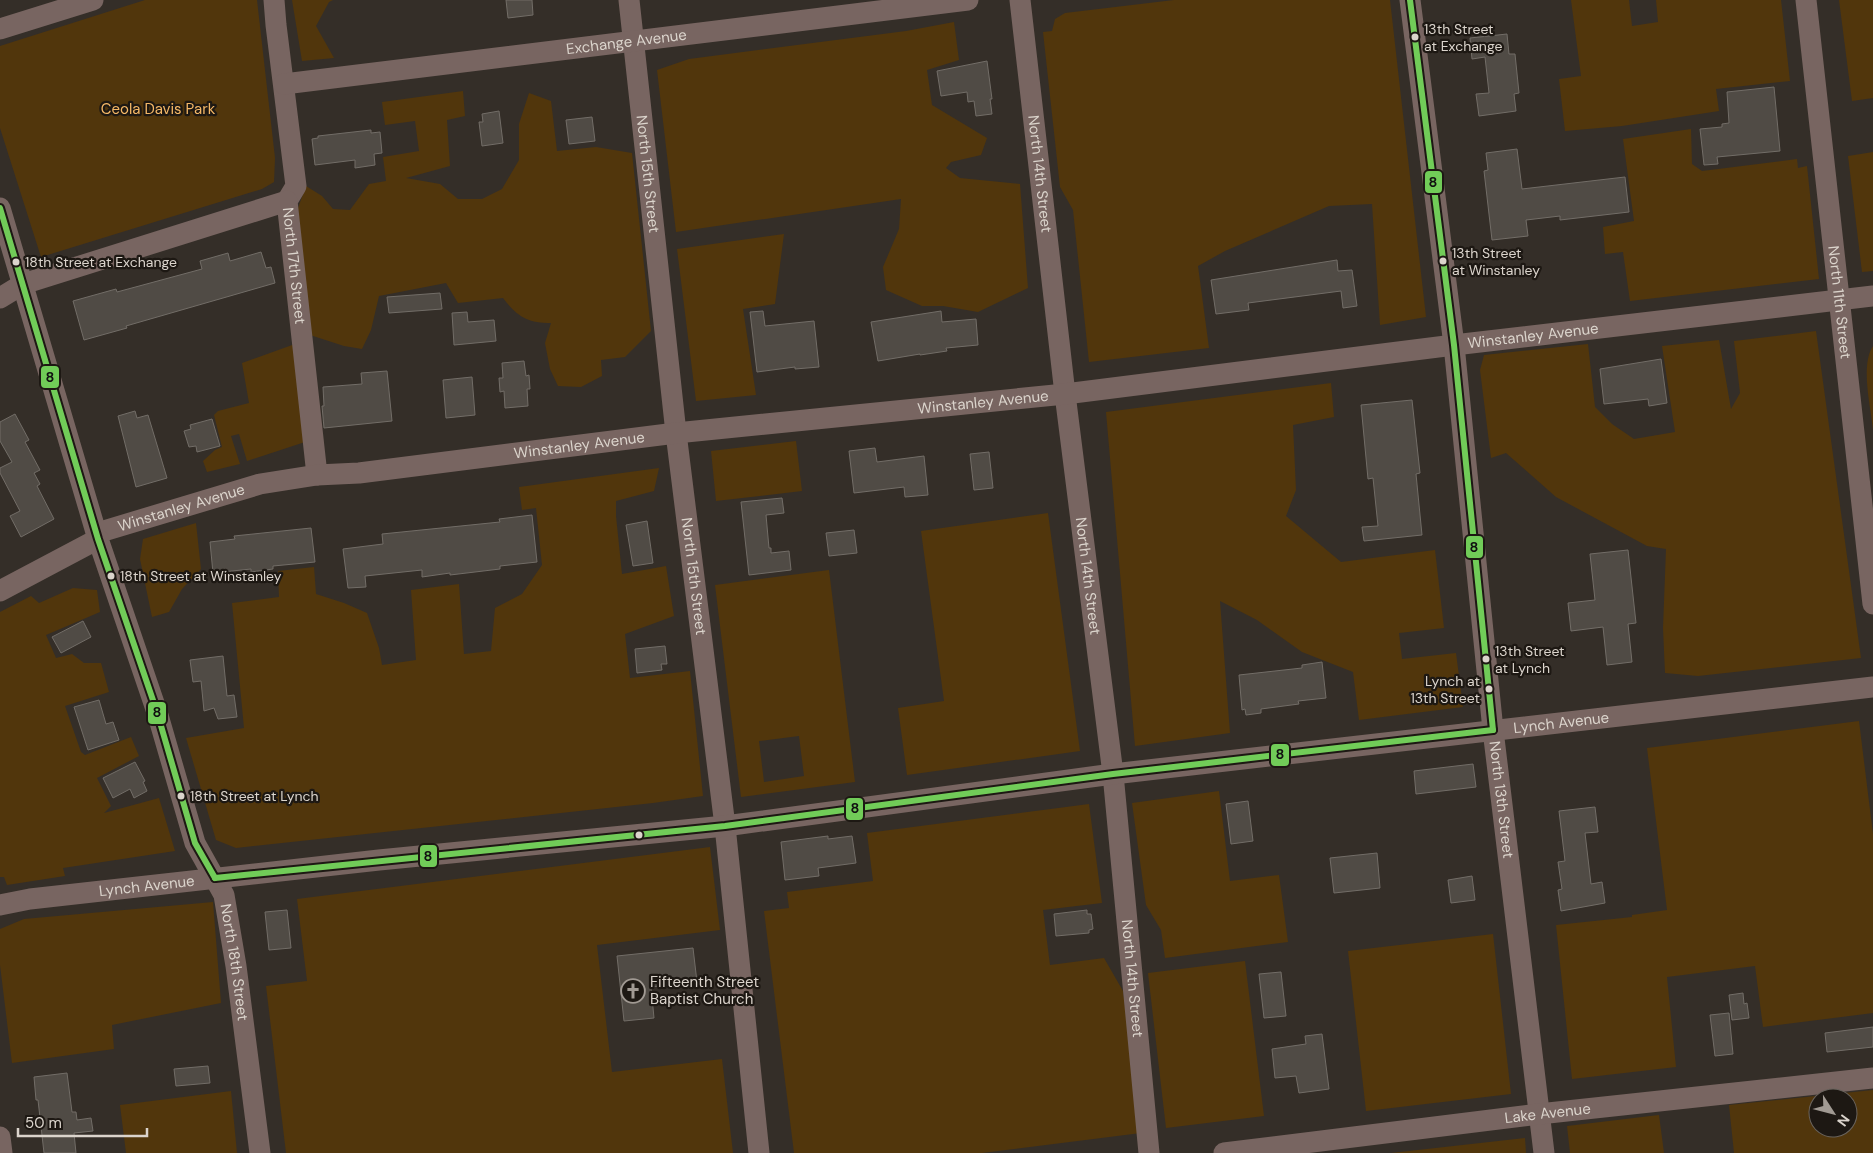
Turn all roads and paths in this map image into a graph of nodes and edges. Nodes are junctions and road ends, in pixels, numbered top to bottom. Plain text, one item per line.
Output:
1 (93, 0) edge
2 (274, 0) edge
3 (629, 0) edge
4 (968, 0) edge
5 (1020, 0) edge
6 (1410, 0) edge
7 (1806, 0) edge
8 (0, 28) edge
9 (633, 41) junction
10 (284, 84) junction
11 (287, 201) junction
12 (0, 208) edge
13 (23, 284) junction
14 (1873, 296) edge
15 (0, 298) edge
16 (1838, 300) junction
17 (1454, 345) junction
18 (1065, 394) junction
19 (676, 433) junction
20 (317, 475) junction
21 (98, 536) junction
22 (0, 590) edge
23 (1873, 604) edge
24 (1873, 687) edge
25 (1493, 730) junction
26 (1113, 774) junction
27 (725, 826) junction
28 (215, 878) junction
29 (0, 905) edge
30 (1873, 1078) edge
31 (1539, 1114) junction
32 (0, 1136) edge
33 (2, 1153) edge
34 (260, 1153) edge
35 (759, 1153) edge
36 (1149, 1153) edge
37 (1224, 1153) edge
38 (1544, 1153) edge

1 - 8 street
2 - 10 street, North 17th Street
3 - 9 street, North 15th Street
4 - 9 street, Exchange Avenue
5 - 18 street, North 14th Street
6 - 17 street, North 13th Street
7 - 16 street, North 11th Street
9 - 10 street, Exchange Avenue
9 - 19 street, North 15th Street
10 - 11 street, North 17th Street
11 - 13 street
11 - 20 street, North 17th Street
12 - 13 street, North 18th Street
13 - 15 street
13 - 21 street, North 18th Street
14 - 16 street, Winstanley Avenue
16 - 17 street, Winstanley Avenue
16 - 23 street, North 11th Street
17 - 18 street, Winstanley Avenue
17 - 25 street, North 13th Street
18 - 19 street, Winstanley Avenue
18 - 26 street, North 14th Street
19 - 20 street, Winstanley Avenue
19 - 27 street, North 15th Street
20 - 21 street, Winstanley Avenue
21 - 22 street, Winstanley Avenue
21 - 28 street, North 18th Street
24 - 25 street, Lynch Avenue
25 - 26 street, Lynch Avenue
25 - 31 street, North 13th Street
26 - 27 street, Lynch Avenue
26 - 36 street, North 14th Street
27 - 28 street, Lynch Avenue
27 - 35 street, North 15th Street
28 - 29 street, Lynch Avenue
28 - 34 street, North 18th Street
30 - 31 street, Lake Avenue
31 - 37 street, Lake Avenue
31 - 38 street, North 13th Street
32 - 33 street

